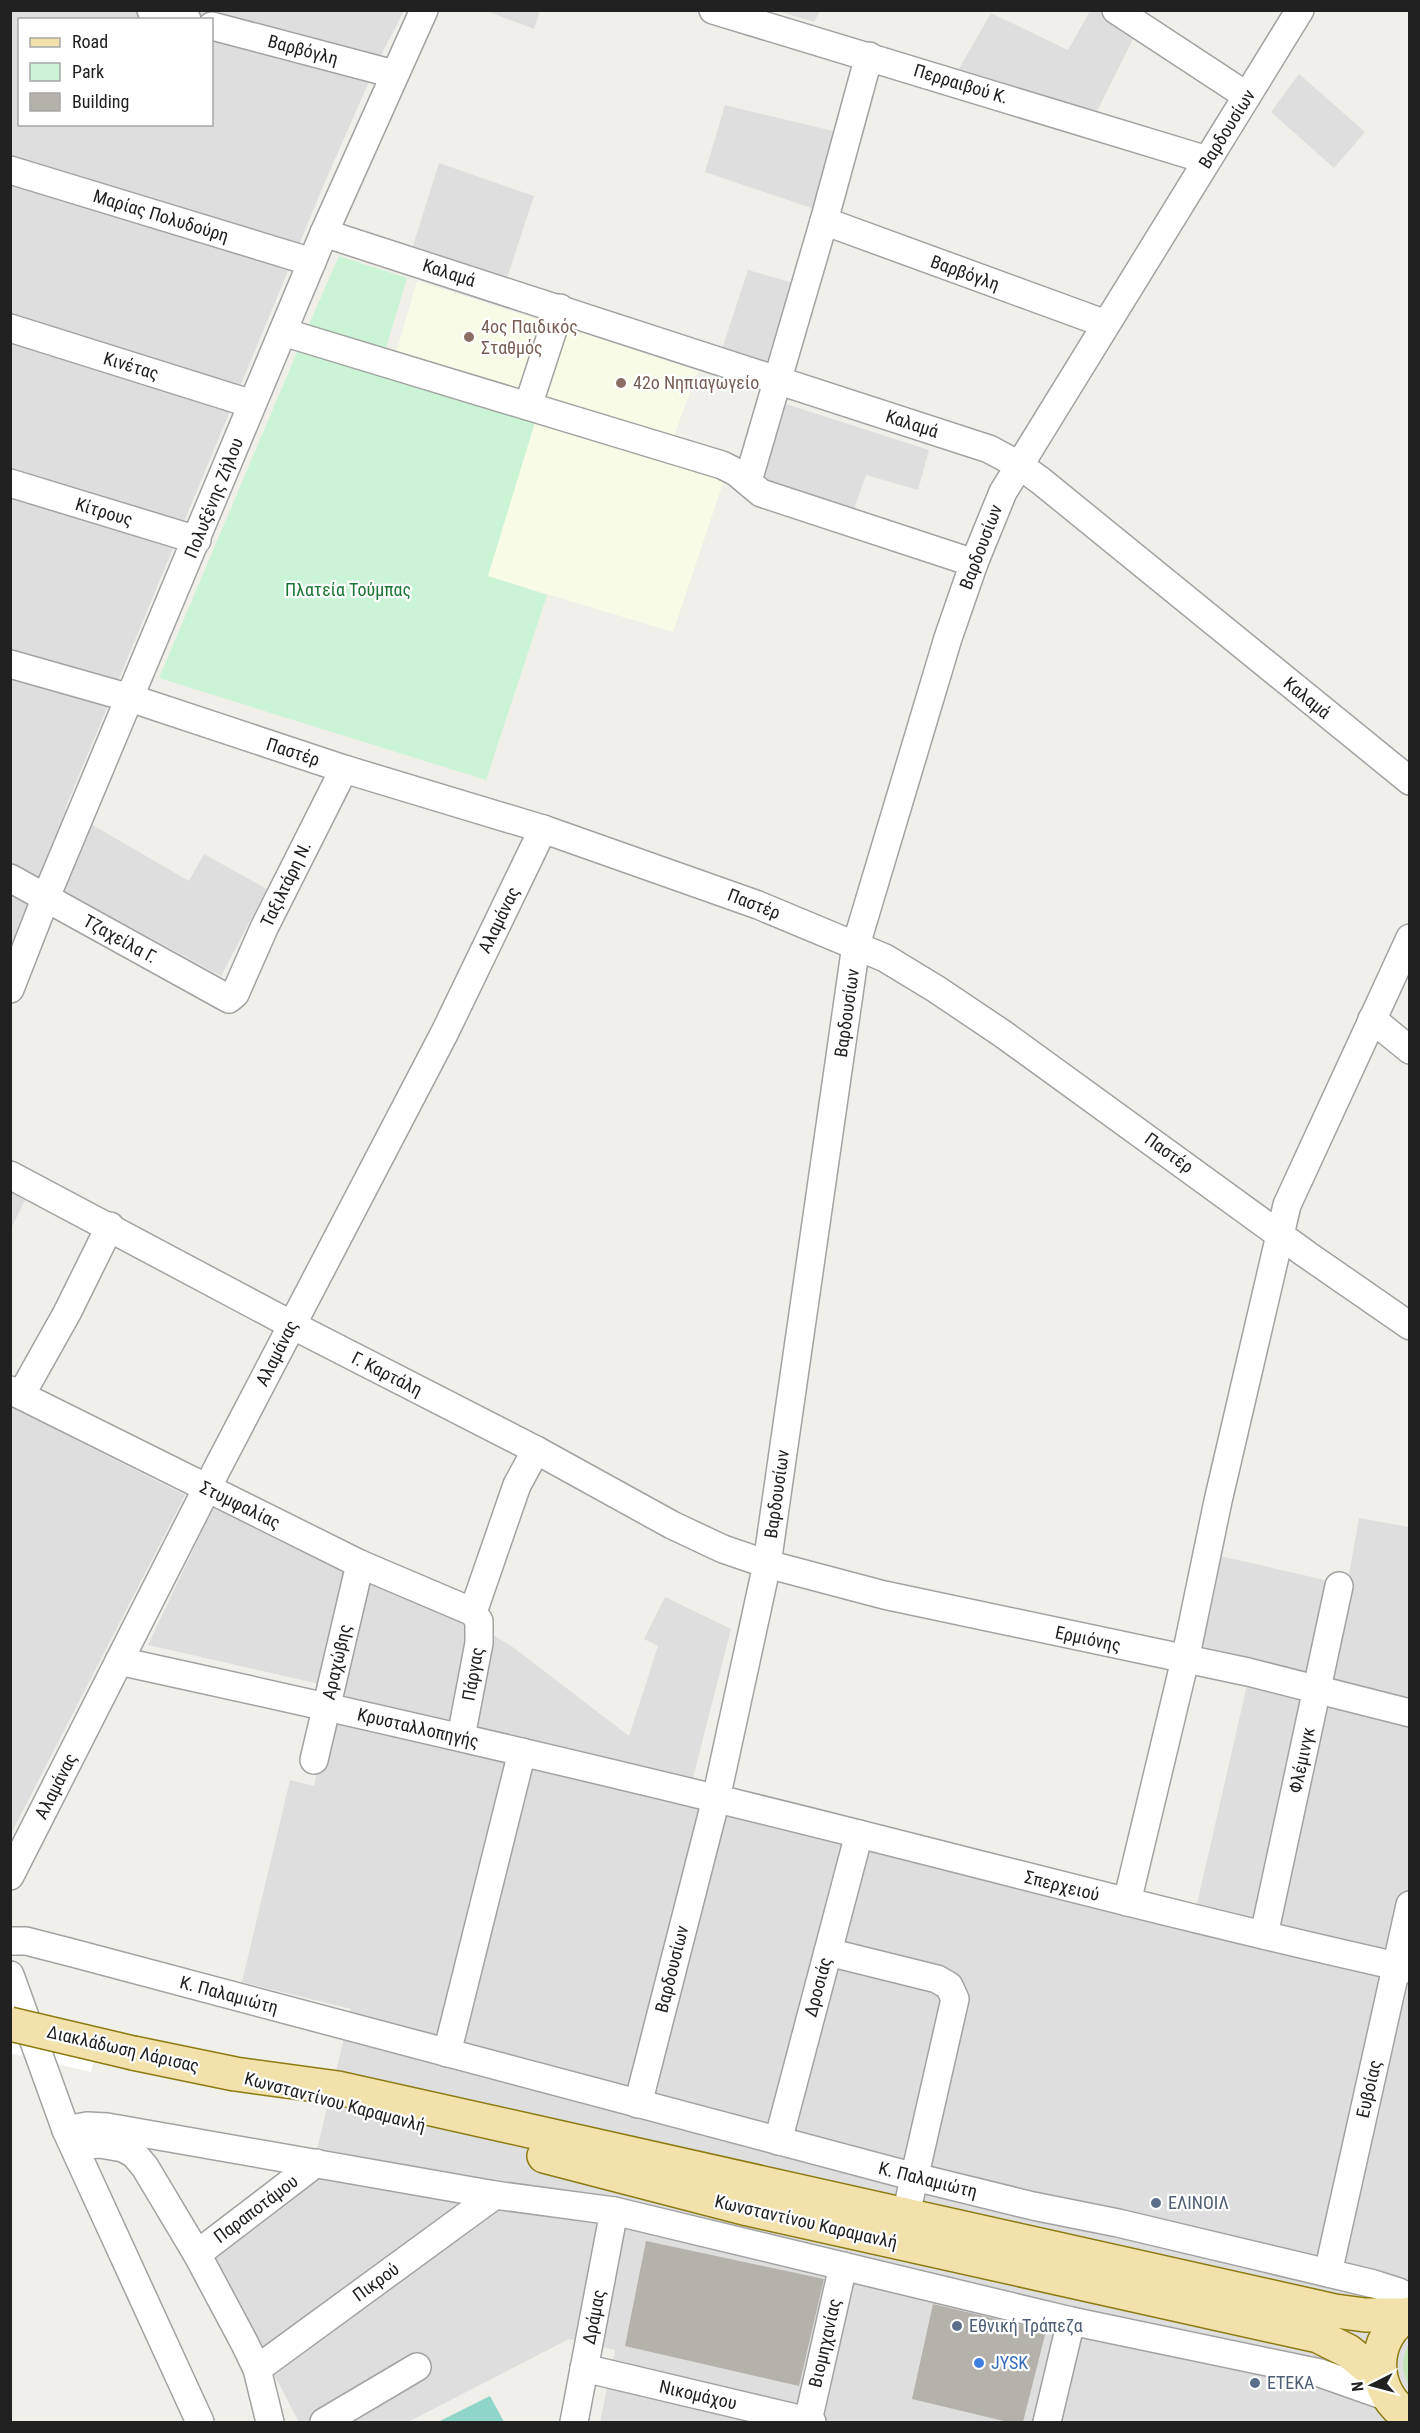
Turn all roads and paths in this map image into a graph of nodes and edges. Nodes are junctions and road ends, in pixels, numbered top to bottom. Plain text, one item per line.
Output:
1 (151, 10) edge
2 (713, 10) edge
3 (1116, 10) edge
4 (1300, 10) edge
5 (415, 12) edge
6 (180, 18) edge
7 (224, 22) edge
8 (869, 56) junction
9 (394, 74) junction
10 (1247, 96) junction
11 (1207, 160) junction
12 (10, 170) edge
13 (824, 221) junction
14 (324, 233) junction
15 (312, 262) junction
16 (560, 308) junction
17 (1106, 324) junction
18 (10, 328) edge
19 (283, 332) junction
20 (778, 381) junction
21 (252, 404) junction
22 (528, 406) junction
23 (1019, 465) junction
24 (748, 481) junction
25 (10, 483) edge
26 (197, 540) junction
27 (974, 563) junction
28 (10, 664) edge
29 (130, 698) junction
30 (344, 769) junction
31 (1410, 782) edge
32 (543, 829) junction
33 (10, 878) edge
34 (46, 897) junction
35 (1410, 938) edge
36 (856, 945) junction
37 (10, 988) edge
38 (230, 999) joint
39 (1372, 1018) junction
40 (1410, 1050) edge
41 (10, 1175) edge
42 (110, 1227) junction
43 (1281, 1235) junction
44 (292, 1325) junction
45 (1410, 1326) edge
46 (16, 1392) edge
47 (536, 1450) junction
48 (207, 1488) junction
49 (360, 1564) junction
50 (767, 1564) junction
51 (1339, 1586) dead end
52 (473, 1612) junction
53 (1185, 1660) junction
54 (119, 1661) junction
55 (1317, 1690) junction
56 (326, 1707) junction
57 (1410, 1713) edge
58 (461, 1737) junction
59 (522, 1752) junction
60 (314, 1760) dead end
61 (716, 1799) junction
62 (858, 1834) junction
63 (10, 1876) edge
64 (1127, 1902) junction
65 (1410, 1905) edge
66 (1264, 1935) junction
67 (10, 1941) edge
68 (828, 1952) junction
69 (1403, 1968) edge
70 (10, 1975) edge
71 (10, 2024) edge
72 (447, 2053) junction
73 (235, 2074) junction
74 (638, 2104) junction
75 (71, 2141) junction
76 (778, 2141) junction
77 (316, 2163) junction
78 (915, 2176) junction
79 (495, 2195) junction
80 (614, 2211) junction
81 (906, 2214) junction
82 (196, 2254) junction
83 (843, 2265) junction
84 (1328, 2273) junction
85 (1408, 2310) edge
86 (1071, 2321) junction
87 (417, 2367) dead end
88 (584, 2368) junction
89 (257, 2369) junction
90 (1394, 2404) edge
91 (742, 2414) edge
92 (200, 2422) edge
93 (270, 2422) edge
94 (324, 2422) edge
95 (574, 2422) edge
96 (810, 2422) edge
97 (1047, 2422) edge

1 - 6 street
2 - 8 street, Περραιβού Κ.
3 - 10 street
4 - 10 street, Βαρδουσίων
5 - 9 street, Πολυξένης Ζήλου
7 - 9 street, Βαρβόγλη
8 - 11 street, Περραιβού Κ.
8 - 13 street
9 - 14 street, Πολυξένης Ζήλου
10 - 11 street, Βαρδουσίων
11 - 17 street, Βαρδουσίων
12 - 15 street, Μαρίας Πολυδούρη
13 - 17 street, Βαρβόγλη
13 - 20 street
14 - 15 street, Πολυξένης Ζήλου
14 - 16 street, Καλαμά
15 - 19 street, Πολυξένης Ζήλου
16 - 20 street, Καλαμά
16 - 22 street
17 - 23 street, Βαρδουσίων
18 - 21 street, Κινέτας
19 - 21 street, Πολυξένης Ζήλου
19 - 22 street
20 - 23 street, Καλαμά
20 - 24 street
21 - 26 street, Πολυξένης Ζήλου
22 - 24 street
23 - 27 street, Βαρδουσίων
23 - 31 street, Καλαμά
24 - 27 street
25 - 26 street, Κίτρους
26 - 29 street, Πολυξένης Ζήλου
27 - 36 street, Βαρδουσίων
28 - 29 street, Παστέρ
29 - 30 street, Παστέρ
29 - 34 street, Πολυξένης Ζήλου
30 - 32 street, Παστέρ
30 - 38 street, Ταξιλτάρη Ν.
32 - 36 street, Παστέρ
32 - 44 street, Αλαμάνας
33 - 34 street, Τζαχείλα Γ.
34 - 37 street, Πολυξένης Ζήλου
34 - 38 street, Τζαχείλα Γ.
35 - 39 street
36 - 43 street, Παστέρ
36 - 50 street, Βαρδουσίων
39 - 40 street
39 - 43 street
41 - 42 street, Γ. Καρτάλη
42 - 44 street, Γ. Καρτάλη
42 - 46 street
43 - 45 street, Παστέρ
43 - 53 street
44 - 47 street, Γ. Καρτάλη
44 - 48 street, Αλαμάνας
46 - 48 street, Στυμφαλίας
47 - 50 street, Γ. Καρτάλη
47 - 52 street
48 - 49 street, Στυμφαλίας
48 - 54 street, Αλαμάνας
49 - 52 street, Στυμφαλίας
49 - 56 street, Αραχώβης
50 - 53 street, Ερμιόνης
50 - 61 street, Βαρδουσίων
51 - 55 street, Φλέμινγκ
52 - 58 street, Πάργας
53 - 55 street, Ερμιόνης
53 - 64 street
54 - 56 street, Κρυσταλλοπηγής
54 - 63 street, Αλαμάνας
55 - 57 street, Ερμιόνης
55 - 66 street, Φλέμινγκ
56 - 58 street, Κρυσταλλοπηγής
56 - 60 street, Αραχώβης
58 - 59 street, Κρυσταλλοπηγής
59 - 61 street, Κρυσταλλοπηγής
59 - 72 street
61 - 62 street, Σπερχειού
61 - 74 street, Βαρδουσίων
62 - 64 street, Σπερχειού
62 - 68 street, Δροσιάς
64 - 66 street, Σπερχειού
65 - 69 street, Ευβοίας
66 - 69 street, Σπερχειού
67 - 72 street, Κ. Παλαμιώτη
68 - 76 street, Δροσιάς
68 - 78 street
69 - 84 street, Ευβοίας
70 - 75 street
71 - 73 main road, Διακλάδωση Λάρισας, bridge
72 - 74 street, Κ. Παλαμιώτη
73 - 81 main road, Κωνσταντίνου Καραμανλή
73 - 90 main road, Κωνσταντίνου Καραμανλή
74 - 76 street, Κ. Παλαμιώτη
75 - 77 street, Κωνσταντίνου Καραμανλή
75 - 82 street
75 - 92 street
76 - 78 street, Κ. Παλαμιώτη
77 - 79 street, Κωνσταντίνου Καραμανλή
77 - 82 street, Παραποτάμου
78 - 81 street
78 - 84 street, Κ. Παλαμιώτη
79 - 80 street, Κωνσταντίνου Καραμανλή
79 - 89 street, Πικρού
80 - 83 street, Κωνσταντίνου Καραμανλή
80 - 88 street, Δράμας
81 - 85 main road, Κωνσταντίνου Καραμανλή
82 - 89 street
83 - 86 street, Κωνσταντίνου Καραμανλή
83 - 96 street, Βιομηχανίας
84 - 85 street, Κ. Παλαμιώτη
85 - 90 main road
86 - 90 street, Κωνσταντίνου Καραμανλή
86 - 97 street
87 - 94 street
88 - 91 street, Νικομάχου
88 - 95 street, Δράμας
89 - 93 street
91 - 96 street, Νικομάχου

